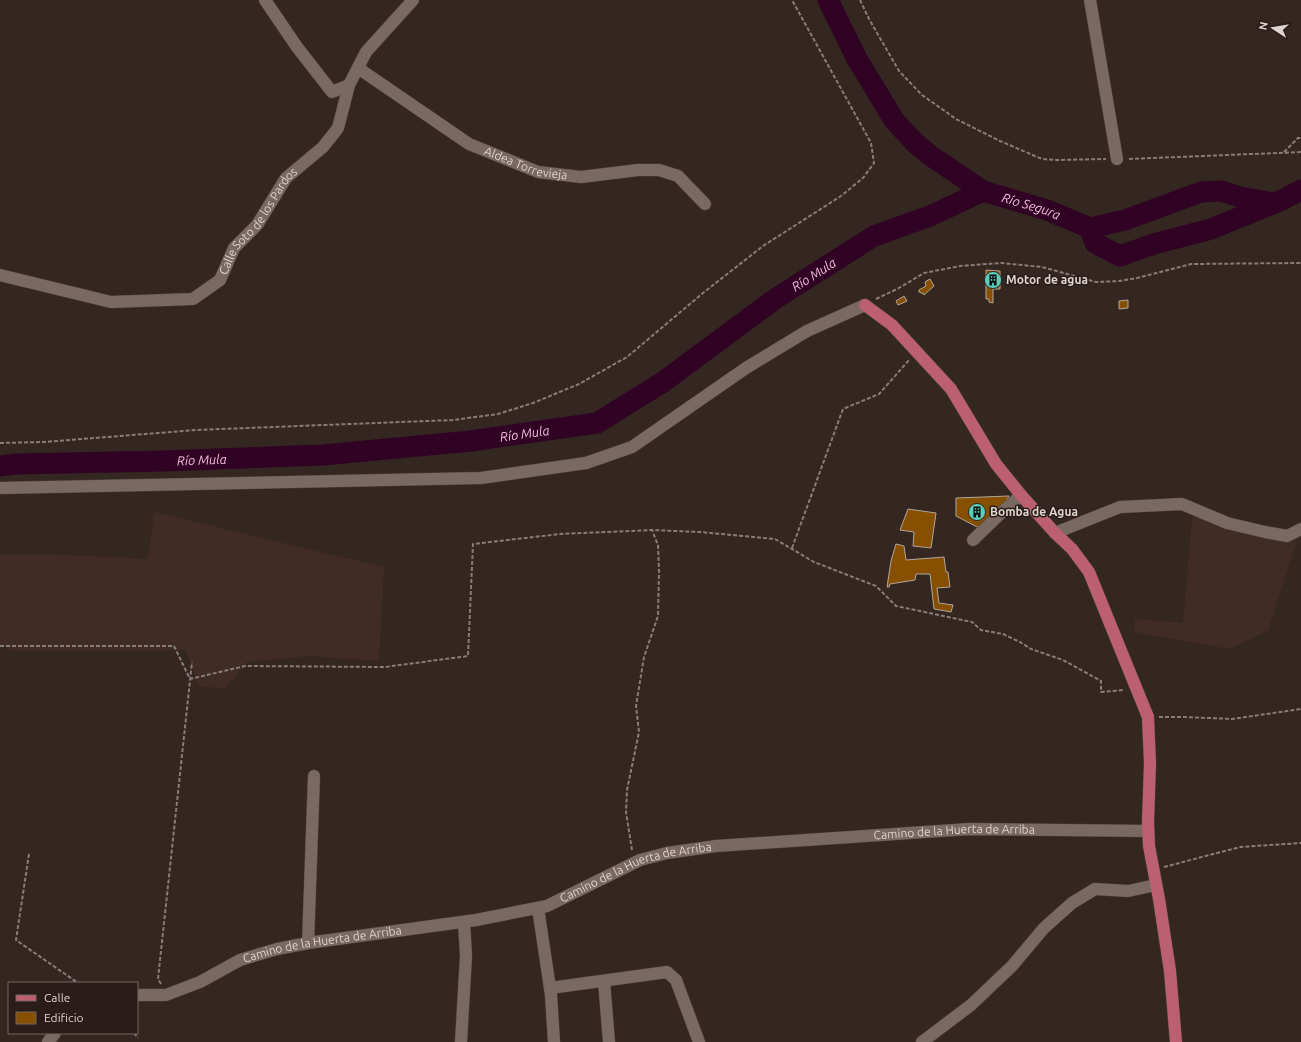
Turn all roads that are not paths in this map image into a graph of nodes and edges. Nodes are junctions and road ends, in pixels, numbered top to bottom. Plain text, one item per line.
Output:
1 (265, 0) edge
2 (413, 0) edge
3 (1090, 0) edge
4 (358, 68) junction
5 (349, 86) junction
6 (1117, 159) road end
7 (705, 204) dead end
8 (0, 274) edge
9 (865, 305) joint
10 (0, 488) edge
11 (1022, 495) junction
12 (1301, 529) edge
13 (1055, 533) junction
14 (974, 540) dead end
15 (314, 776) dead end
16 (1148, 830) junction
17 (1156, 885) junction
18 (538, 908) junction
19 (464, 922) junction
20 (308, 943) junction
21 (604, 981) junction
22 (550, 988) junction
23 (138, 995) edge
24 (54, 1034) edge
25 (48, 1042) edge
26 (461, 1042) edge
27 (554, 1042) edge
28 (609, 1042) edge
29 (699, 1042) edge
30 (922, 1042) edge
31 (1176, 1042) edge

1 - 5 street
2 - 4 street, Calle Soto de los Pardos
3 - 6 street
4 - 5 street, Calle Soto de los Pardos
4 - 7 street, Aldea Torrevieja
5 - 8 street, Calle Soto de los Pardos
9 - 10 street
9 - 11 main road
11 - 13 main road
11 - 14 street
12 - 13 street
13 - 16 main road
15 - 20 street
16 - 17 main road
16 - 18 street, Camino de la Huerta de Arriba
17 - 30 street
17 - 31 main road
18 - 19 street, Camino de la Huerta de Arriba
18 - 22 street
19 - 20 street, Camino de la Huerta de Arriba
19 - 26 street
20 - 23 street, Camino de la Huerta de Arriba
21 - 22 street
21 - 28 street
21 - 29 street
22 - 27 street
24 - 25 street

